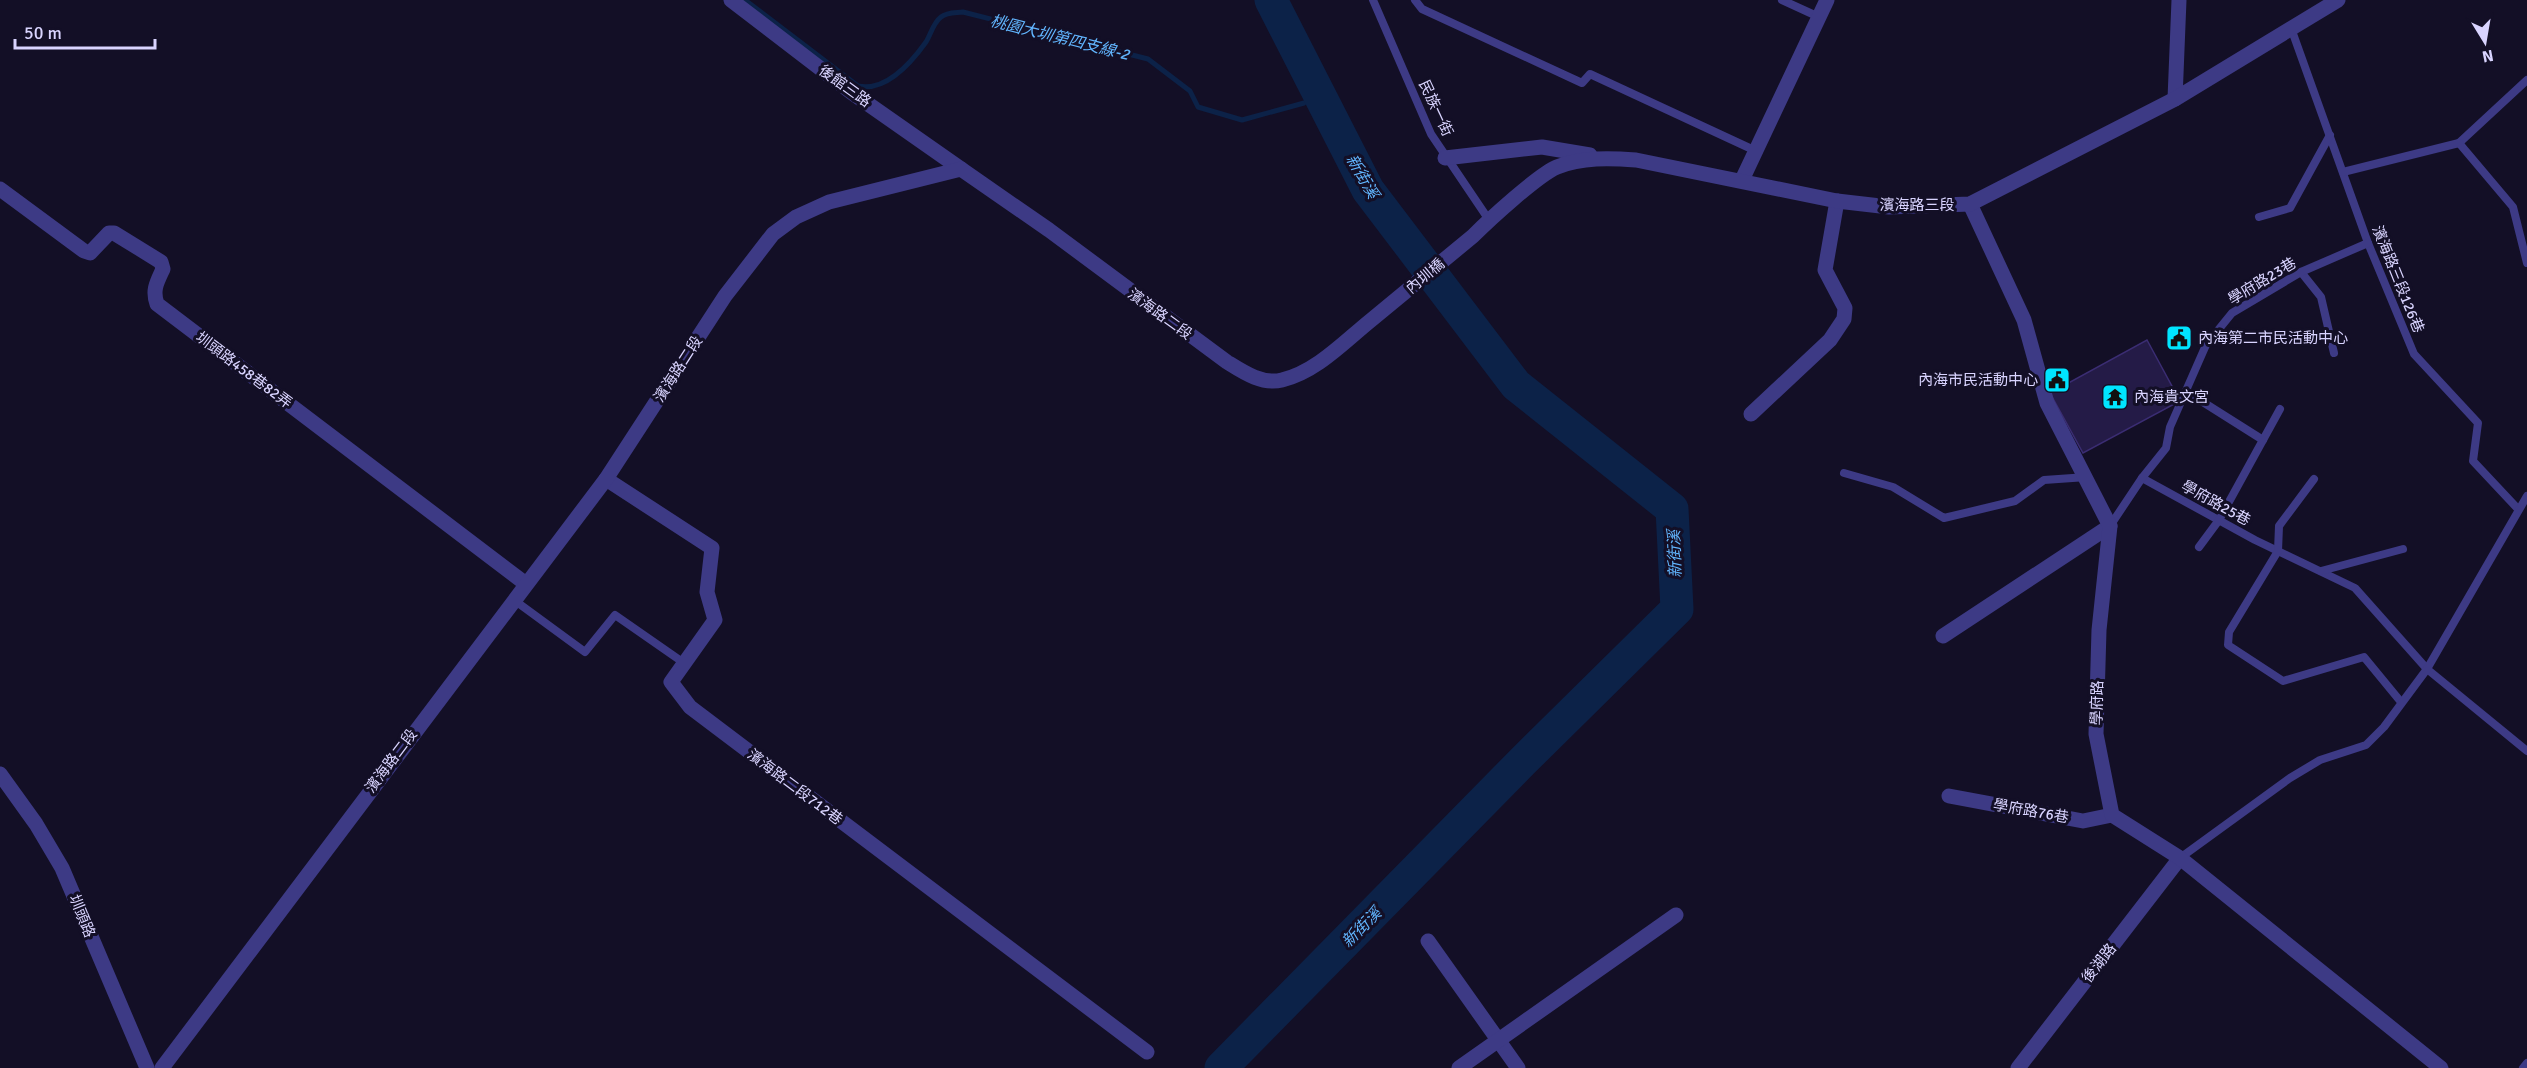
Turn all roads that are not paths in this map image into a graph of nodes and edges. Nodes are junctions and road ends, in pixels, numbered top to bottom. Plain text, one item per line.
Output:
1 (731, 0) edge
2 (1373, 0) edge
3 (1415, 0) edge
4 (1782, 0) edge
5 (1827, 0) edge
6 (2179, 0) edge
7 (2338, 0) edge
8 (1819, 17) junction
9 (2291, 28) junction
10 (2527, 80) edge
11 (2175, 99) junction
12 (2330, 135) junction
13 (2459, 142) junction
14 (1756, 151) junction
15 (1445, 158) junction
16 (1605, 158) junction
17 (961, 169) junction
18 (2343, 172) junction
19 (1742, 180) junction
20 (0, 189) edge
21 (1837, 201) junction
22 (1970, 204) junction
23 (2259, 217) dead end
24 (1489, 220) junction
25 (1473, 236) joint
26 (2368, 243) junction
27 (2527, 263) edge
28 (2301, 272) junction
29 (1377, 316) joint
30 (2334, 352) dead end
31 (2187, 392) junction
32 (2280, 408) dead end
33 (1751, 414) dead end
34 (2263, 440) junction
35 (1844, 473) dead end
36 (2087, 477) junction
37 (2142, 478) junction
38 (606, 479) junction
39 (2314, 479) dead end
40 (2527, 496) edge
41 (2518, 509) junction
42 (2219, 520) junction
43 (2110, 526) junction
44 (2199, 548) dead end
45 (2403, 549) dead end
46 (2278, 551) junction
47 (2321, 571) junction
48 (526, 584) junction
49 (514, 600) junction
50 (1943, 636) dead end
51 (684, 663) junction
52 (2427, 669) junction
53 (2401, 702) junction
54 (2527, 751) edge
55 (0, 774) edge
56 (1949, 796) dead end
57 (2112, 815) junction
58 (2180, 858) junction
59 (1676, 915) dead end
60 (1428, 941) dead end
61 (1497, 1040) junction
62 (1147, 1052) dead end
63 (2527, 1063) edge
64 (147, 1068) edge
65 (162, 1068) edge
66 (1459, 1068) edge
67 (1518, 1068) edge
68 (2018, 1068) edge
69 (2441, 1068) edge
70 (2523, 1068) edge

1 - 17 street, 後館三路
2 - 15 lane, 民族一街
3 - 14 lane
4 - 8 lane
5 - 8 street
6 - 11 street
7 - 9 street, 濱海路三段
8 - 14 street
9 - 11 street, 濱海路三段
9 - 12 lane, 濱海路三段126巷
10 - 13 lane
11 - 22 street, 濱海路三段
12 - 18 lane, 濱海路三段126巷
12 - 23 lane
13 - 18 lane
13 - 27 lane
14 - 19 street
15 - 16 street
15 - 24 lane, 民族一街
16 - 19 street, 濱海路三段
16 - 24 street, 濱海路三段
17 - 29 street, 濱海路二段
17 - 38 street, 濱海路二段
18 - 26 lane, 濱海路三段126巷
19 - 21 street, 濱海路三段
20 - 48 street, 圳頭路458巷82弄
21 - 22 street, 濱海路三段
21 - 33 street
22 - 36 street
24 - 25 street, 濱海路三段
25 - 29 street, 內圳橋
26 - 28 lane, 學府路23巷
26 - 41 lane, 濱海路三段126巷
28 - 30 lane
28 - 31 lane, 學府路23巷
31 - 34 lane
31 - 37 lane, 學府路23巷
32 - 34 lane
34 - 42 lane
35 - 36 lane
36 - 43 street
37 - 42 lane, 學府路25巷
37 - 43 lane, 學府路23巷
38 - 48 street, 濱海路二段
38 - 51 street, 濱海路二段712巷
39 - 46 lane
40 - 41 lane
41 - 52 lane
42 - 44 lane
42 - 46 lane, 學府路25巷
43 - 50 street
43 - 57 street, 學府路
45 - 47 lane
46 - 47 lane
46 - 53 lane
47 - 52 lane
48 - 49 street, 濱海路二段
49 - 51 lane
49 - 65 street, 濱海路二段
51 - 62 street, 濱海路二段712巷
52 - 53 lane
52 - 54 lane
53 - 58 lane
55 - 64 street, 圳頭路
56 - 57 street, 學府路76巷
57 - 58 street
58 - 68 street, 後湖路
58 - 69 street
59 - 61 street
60 - 61 street
61 - 66 street
61 - 67 street
63 - 70 lane

